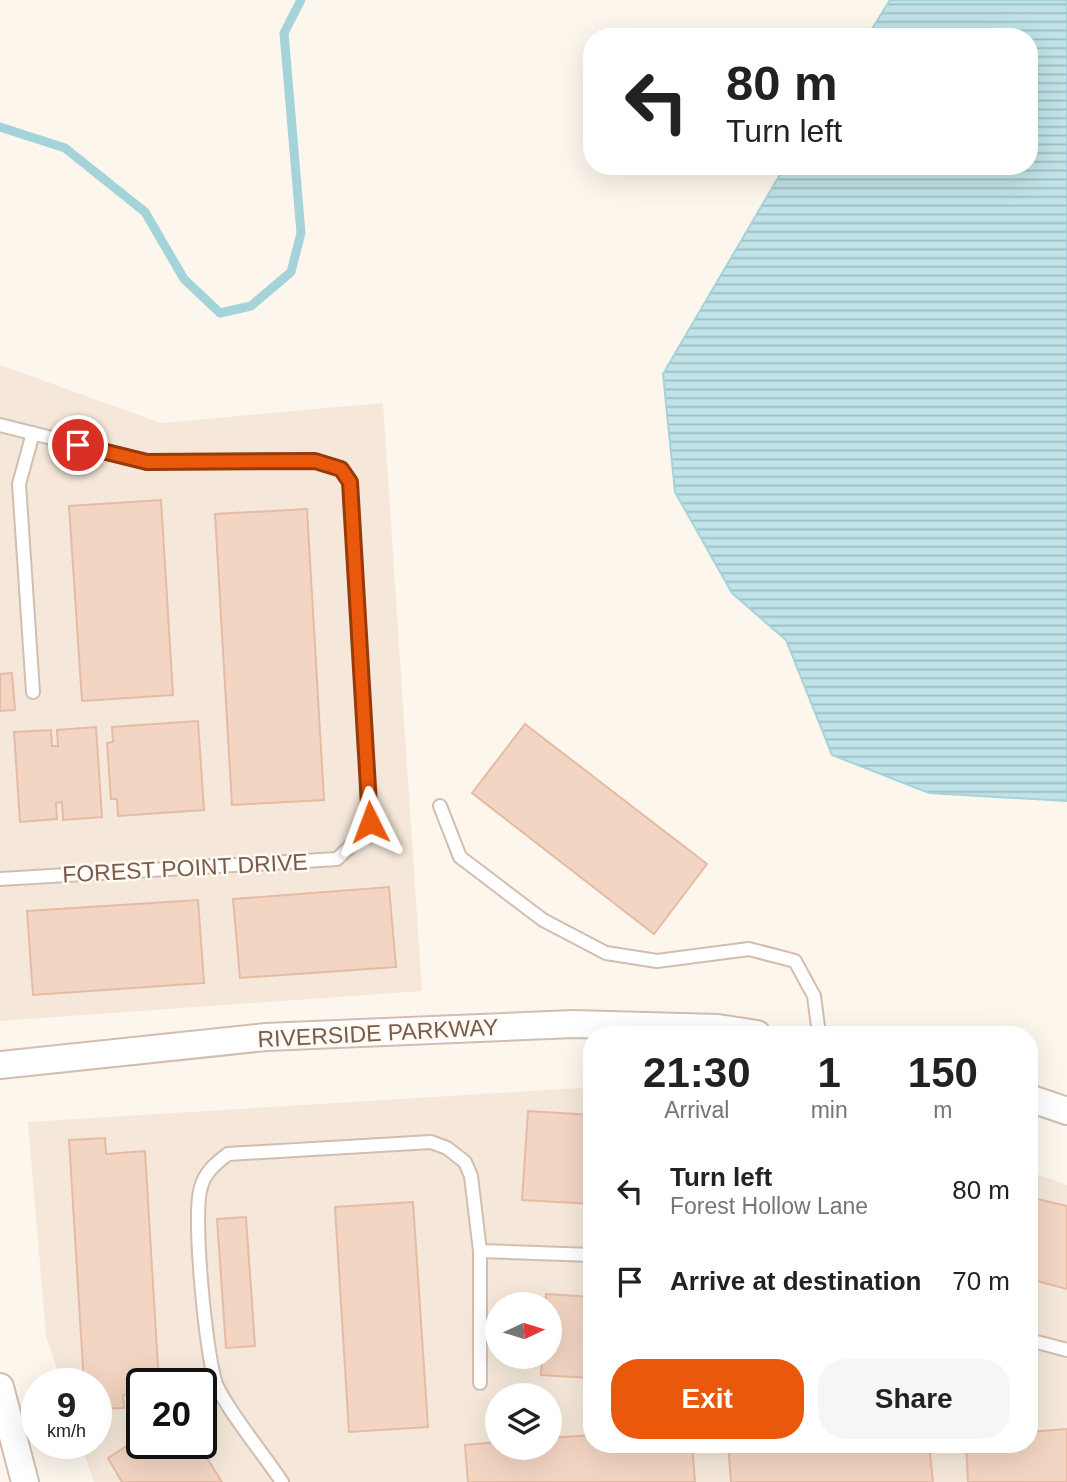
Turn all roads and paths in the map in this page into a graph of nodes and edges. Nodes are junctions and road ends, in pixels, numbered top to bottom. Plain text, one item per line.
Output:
1 (0, 425) edge
2 (33, 433) junction
3 (33, 692) dead end
4 (440, 806) dead end
5 (0, 879) edge
6 (603, 1026) edge
7 (819, 1026) edge
8 (0, 1065) edge
9 (1038, 1101) edge
10 (1067, 1111) edge
11 (480, 1251) junction
12 (583, 1255) edge
13 (1038, 1342) edge
14 (1067, 1350) edge
15 (480, 1383) dead end
16 (0, 1387) edge
17 (25, 1482) edge
18 (282, 1482) edge

1 - 2 lane
2 - 3 lane
2 - 5 lane, FOREST POINT DRIVE
4 - 7 lane
6 - 8 street, RIVERSIDE PARKWAY
9 - 10 street
11 - 12 lane
11 - 15 lane
11 - 18 lane
13 - 14 lane
16 - 17 street

